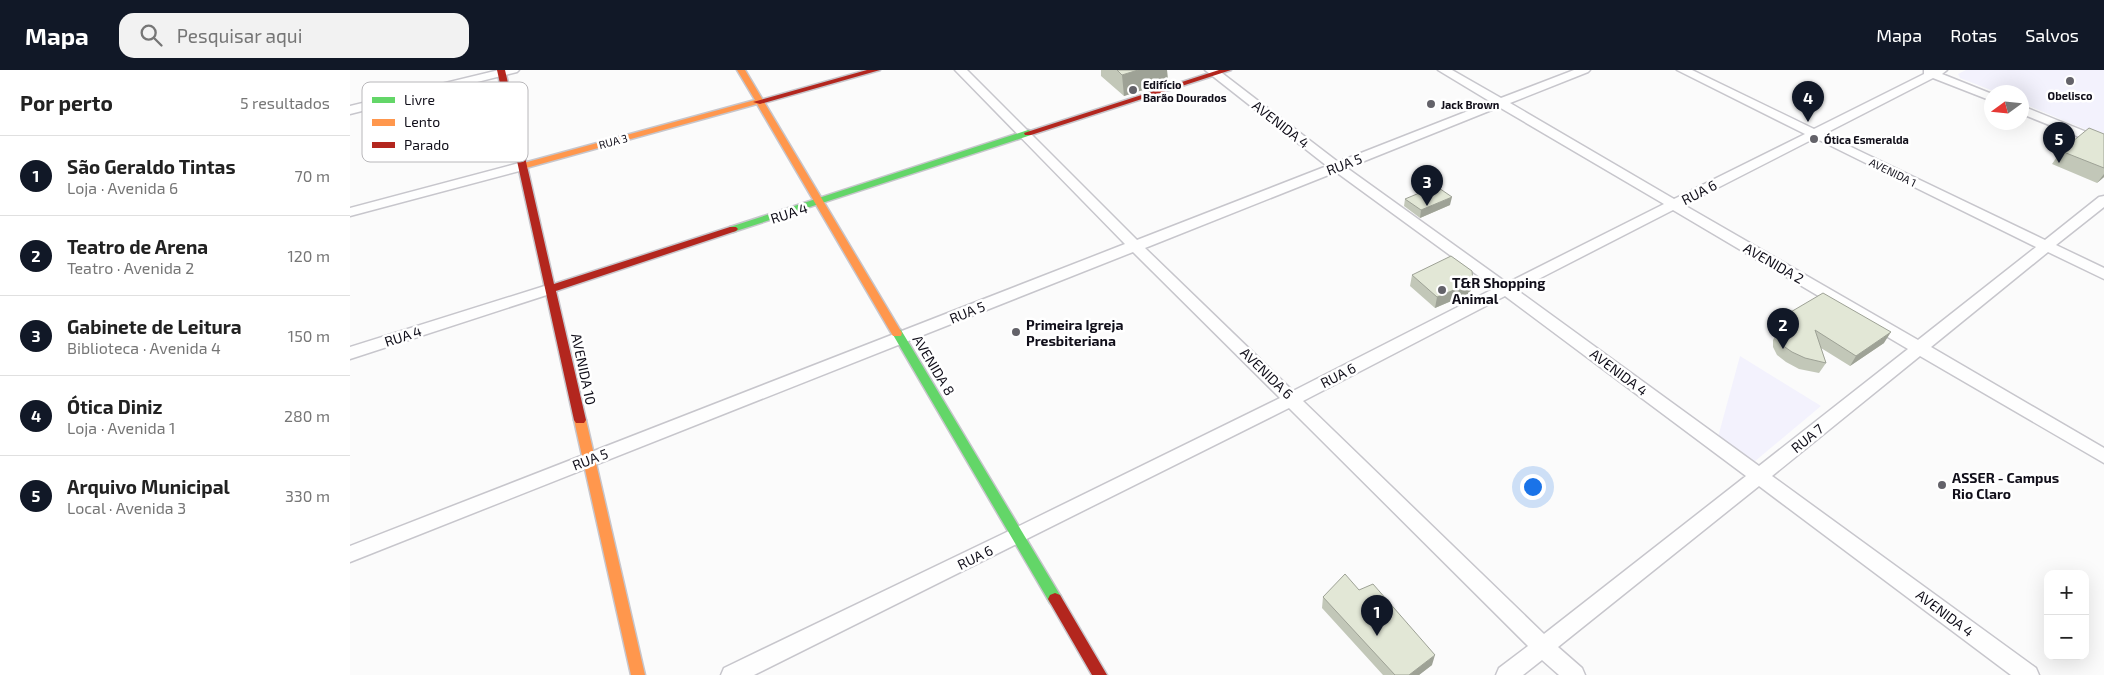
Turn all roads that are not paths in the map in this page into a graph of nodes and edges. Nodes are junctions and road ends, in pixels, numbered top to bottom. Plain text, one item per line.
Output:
1 (741, 70) edge
2 (876, 70) edge
3 (961, 70) edge
4 (1444, 70) edge
5 (1584, 70) edge
6 (1683, 70) edge
7 (505, 71) edge
8 (1218, 71) edge
9 (1933, 71) edge
10 (461, 82) edge
11 (1984, 94) edge
12 (760, 101) junction
13 (1500, 104) junction
14 (2029, 113) edge
15 (1814, 133) junction
16 (1024, 136) junction
17 (2104, 143) edge
18 (522, 162) edge
19 (523, 166) junction
20 (1337, 167) junction
21 (2104, 200) edge
22 (820, 202) junction
23 (1674, 205) junction
24 (350, 212) edge
25 (1135, 246) junction
26 (2046, 246) junction
27 (2104, 274) edge
28 (551, 289) junction
29 (1506, 289) junction
30 (901, 338) junction
31 (1920, 348) junction
32 (350, 353) edge
33 (1293, 399) junction
34 (2104, 456) edge
35 (588, 460) junction
36 (1759, 476) junction
37 (1018, 536) junction
38 (350, 554) edge
39 (1543, 647) junction
40 (638, 675) edge
41 (732, 675) edge
42 (1100, 675) edge
43 (1508, 675) edge
44 (1574, 675) edge
45 (2028, 675) edge

1 - 12 main road, AVENIDA 8
2 - 12 main road, RUA 3
3 - 16 street, AVENIDA 6
4 - 13 street, AVENIDA 2
5 - 13 street, RUA 5
6 - 15 street, AVENIDA 1
7 - 10 street
8 - 16 main road, RUA 4
8 - 20 street, AVENIDA 4
9 - 11 street
9 - 15 street, RUA 6
12 - 19 main road, RUA 3
12 - 22 main road, AVENIDA 8
13 - 20 street, RUA 5
13 - 23 street, AVENIDA 2
14 - 17 street
15 - 23 street, RUA 6
15 - 26 street, AVENIDA 1
16 - 22 main road, RUA 4
16 - 25 street, AVENIDA 6
18 - 19 main road, AVENIDA 10
19 - 24 street, RUA 3
19 - 28 main road, AVENIDA 10
20 - 25 street, RUA 5
20 - 29 street, AVENIDA 4
21 - 26 street, RUA 7
22 - 28 main road, RUA 4
22 - 30 main road, AVENIDA 8
23 - 29 street, RUA 6
23 - 31 street, AVENIDA 2
25 - 30 street, RUA 5
25 - 33 street, AVENIDA 6
26 - 27 street, AVENIDA 1
26 - 31 street, RUA 7
28 - 32 street, RUA 4
28 - 35 main road, AVENIDA 10
29 - 33 street, RUA 6
29 - 36 street, AVENIDA 4
30 - 35 street, RUA 5
30 - 37 main road, AVENIDA 8
31 - 34 street, AVENIDA 2
31 - 36 street, RUA 7
33 - 37 street, RUA 6
33 - 39 street, AVENIDA 6
35 - 38 street, RUA 5
35 - 40 main road, AVENIDA 10
36 - 39 street, RUA 7
36 - 45 street, AVENIDA 4
37 - 41 street, RUA 6
37 - 42 main road, AVENIDA 8
39 - 43 street, RUA 7
39 - 44 street, AVENIDA 6

